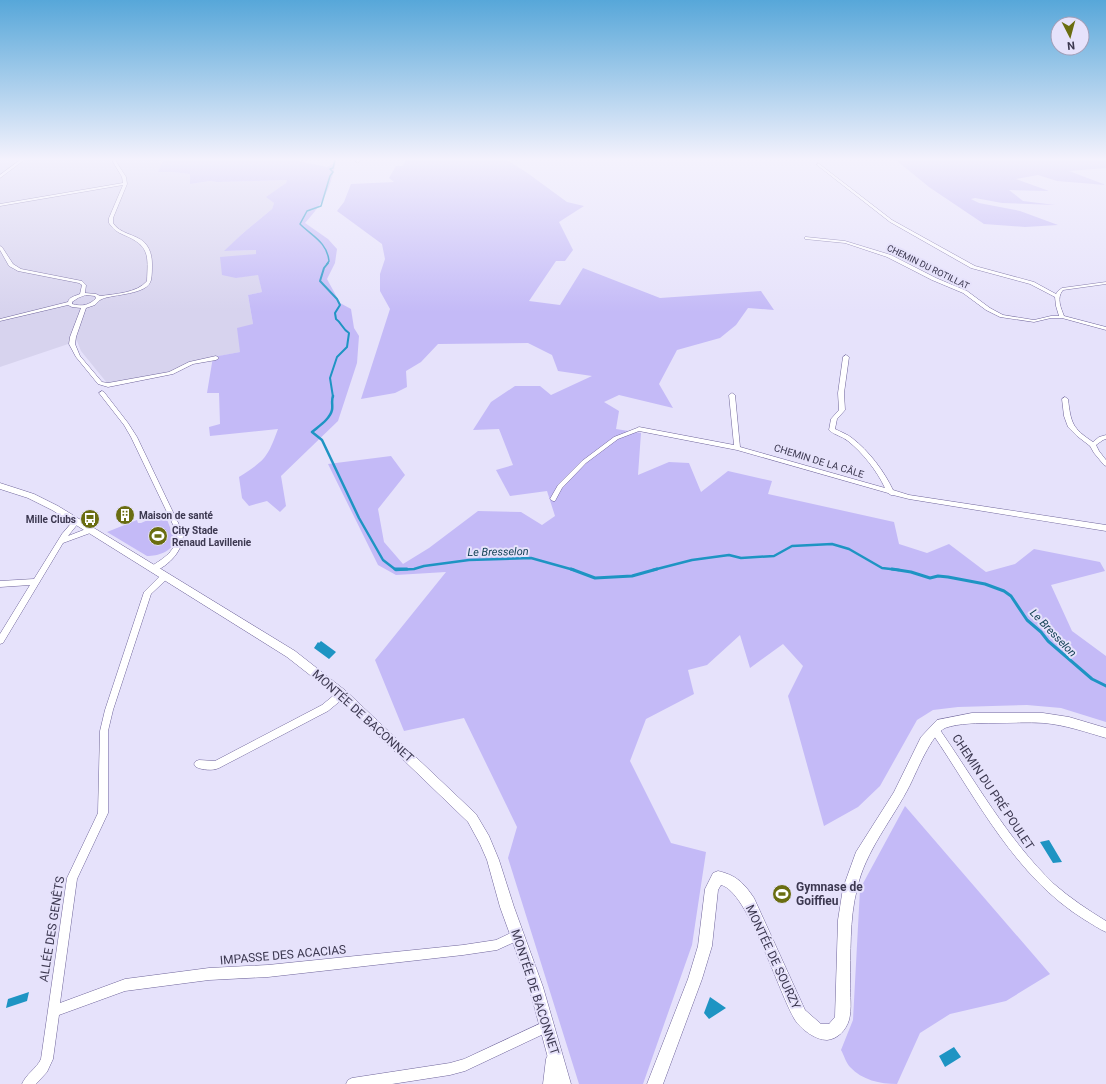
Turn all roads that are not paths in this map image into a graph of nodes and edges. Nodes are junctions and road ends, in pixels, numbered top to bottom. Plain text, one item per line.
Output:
1 (113, 211) edge
2 (878, 211) edge
3 (806, 238) dead end
4 (0, 247) edge
5 (1106, 283) edge
6 (82, 295) junction
7 (1056, 296) junction
8 (99, 298) junction
9 (69, 303) junction
10 (84, 307) junction
11 (1062, 317) junction
12 (0, 320) edge
13 (1106, 328) edge
14 (846, 356) dead end
15 (216, 358) dead end
16 (102, 393) dead end
17 (732, 395) dead end
18 (1065, 399) dead end
19 (1106, 437) edge
20 (1093, 445) junction
21 (737, 448) junction
22 (1106, 464) edge
23 (0, 486) edge
24 (891, 492) junction
25 (553, 499) dead end
26 (77, 521) junction
27 (1106, 528) edge
28 (91, 530) junction
29 (62, 541) junction
30 (152, 569) junction
31 (165, 576) junction
32 (36, 582) junction
33 (0, 584) edge
34 (0, 642) edge
35 (342, 694) junction
36 (934, 730) junction
37 (1106, 733) edge
38 (199, 764) dead end
39 (1106, 927) edge
40 (517, 935) junction
41 (54, 1011) junction
42 (548, 1026) junction
43 (554, 1049) junction
44 (28, 1084) edge
45 (352, 1084) edge
46 (549, 1084) edge
47 (563, 1084) edge
48 (656, 1084) edge

1 - 8 street
2 - 7 street
3 - 11 street, CHEMIN DU ROTILLAT
4 - 6 street
5 - 7 street
6 - 8 street
6 - 9 street
7 - 11 street
8 - 10 street
9 - 10 street
9 - 12 street
10 - 15 street
11 - 13 street, CHEMIN DU ROTILLAT
14 - 24 street
16 - 30 street
17 - 21 street
18 - 20 street
19 - 20 street
20 - 22 street
21 - 24 street, CHEMIN DE LA CÂLE
21 - 25 street, CHEMIN DE LA CÂLE
23 - 26 street, MONTÉE DE BACONNET
24 - 27 street, CHEMIN DE LA CÂLE
26 - 28 street, MONTÉE DE BACONNET
26 - 29 street
28 - 29 street
28 - 30 street, MONTÉE DE BACONNET
29 - 32 street
30 - 31 street, MONTÉE DE BACONNET
31 - 35 street, MONTÉE DE BACONNET
31 - 41 street, ALLÉE DES GENÊTS
32 - 33 street
32 - 34 street
35 - 38 street
35 - 40 street, MONTÉE DE BACONNET
36 - 37 street
36 - 39 street, CHEMIN DU PRÉ POULET
36 - 48 street, MONTÉE DE SOURZY
40 - 41 street, IMPASSE DES ACACIAS
40 - 42 street, MONTÉE DE BACONNET
41 - 44 street, ALLÉE DES GENÊTS
42 - 43 street, MONTÉE DE BACONNET
42 - 45 street
43 - 46 street
43 - 47 street, MONTÉE DE BACONNET

